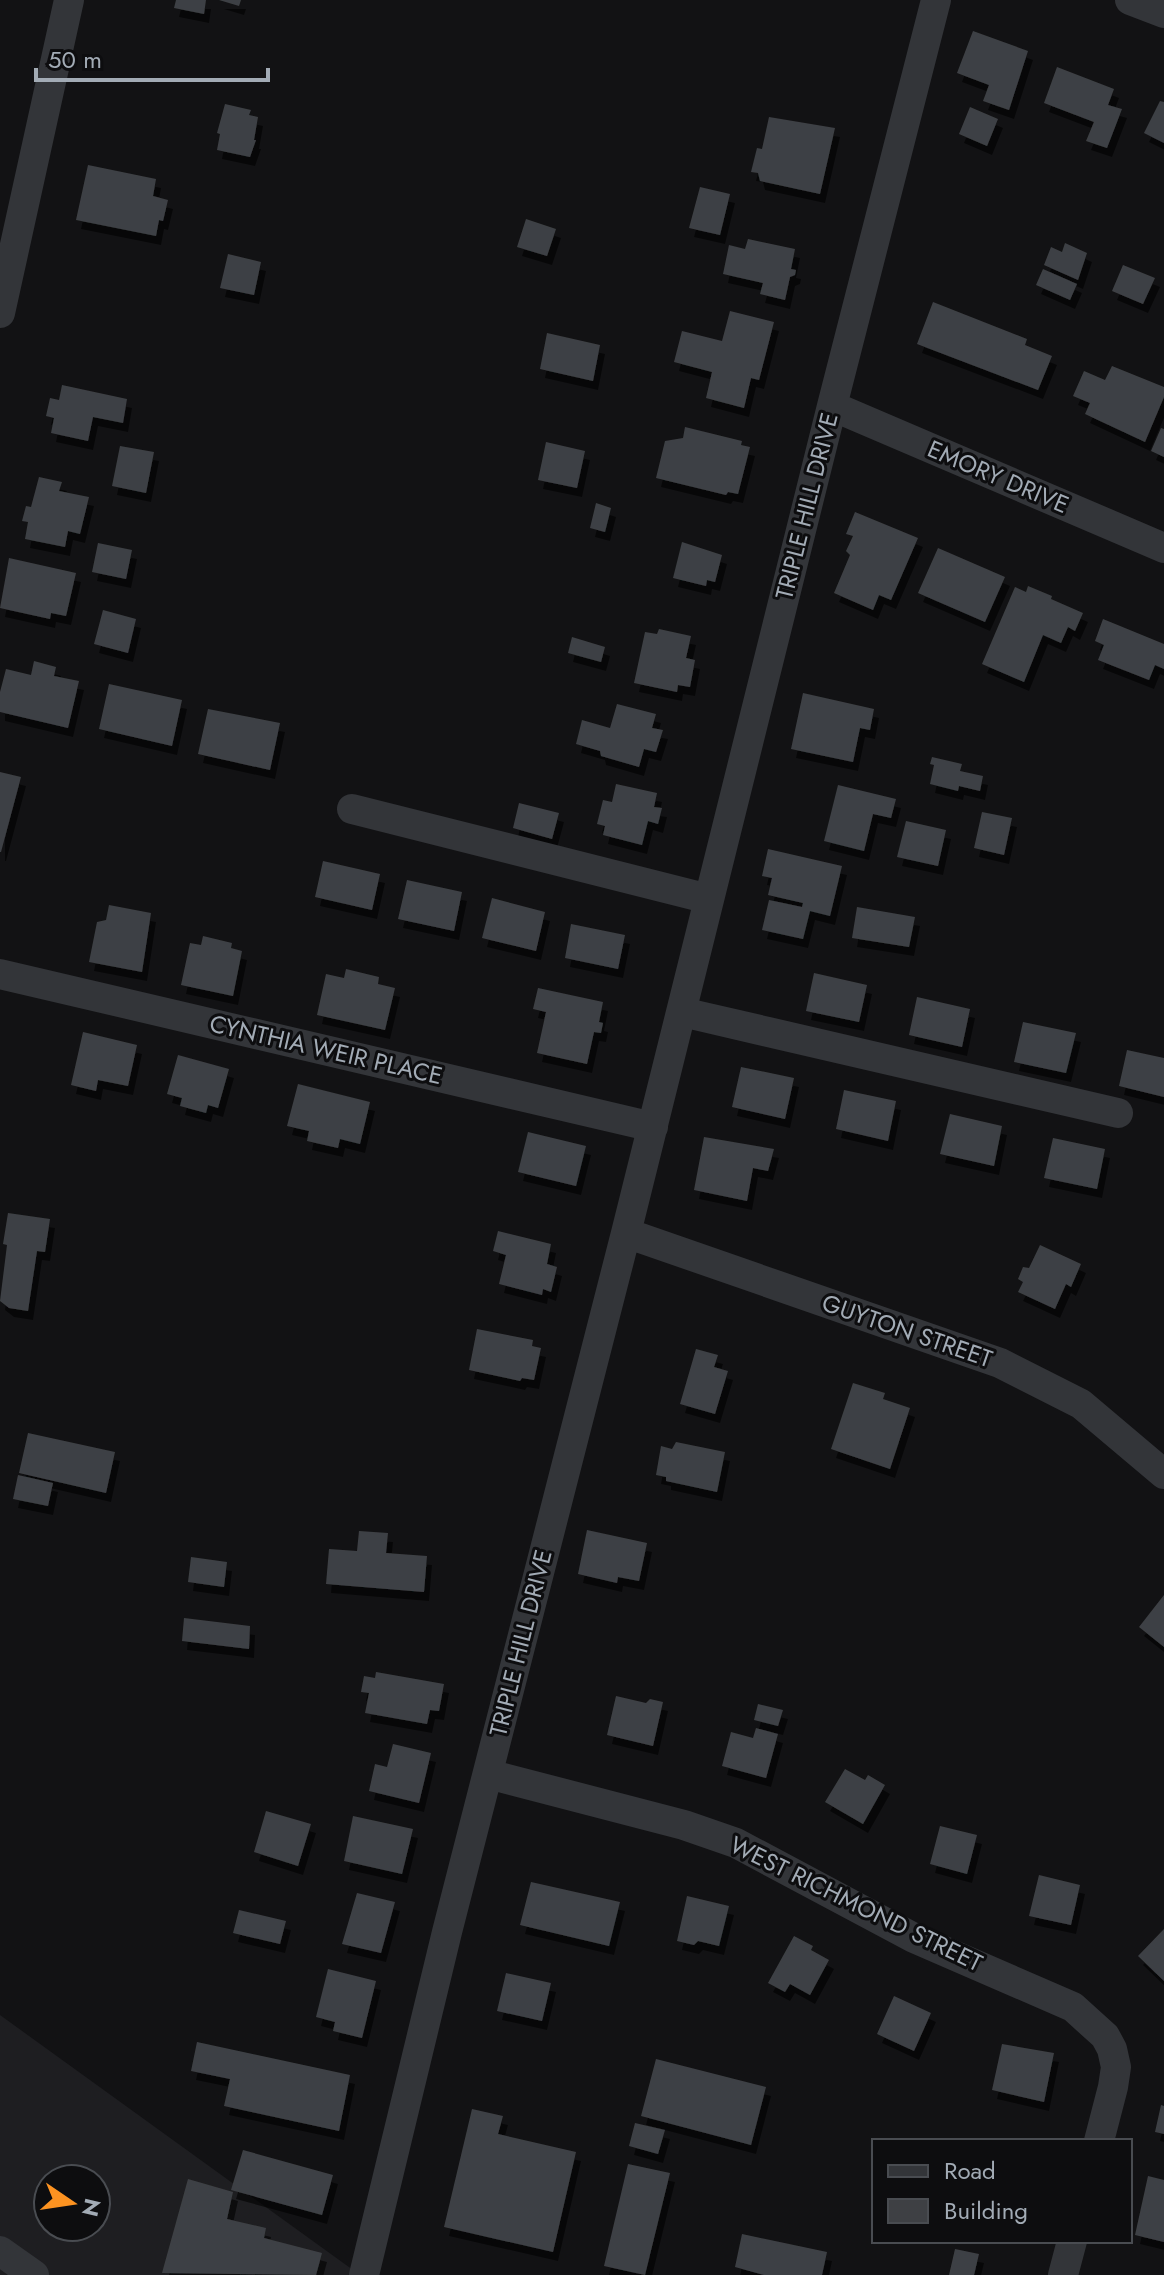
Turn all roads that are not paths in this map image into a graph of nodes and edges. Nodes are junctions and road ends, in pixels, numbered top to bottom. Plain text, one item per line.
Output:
1 (69, 0) edge
2 (936, 0) edge
3 (1130, 0) edge
4 (1164, 13) edge
5 (0, 313) edge
6 (832, 406) junction
7 (1164, 548) edge
8 (352, 809) dead end
9 (709, 899) junction
10 (0, 974) edge
11 (682, 1012) junction
12 (1118, 1113) dead end
13 (653, 1127) junction
14 (626, 1233) junction
15 (1164, 1474) edge
16 (488, 1774) junction
17 (1100, 2139) edge
18 (1071, 2243) edge
19 (0, 2251) edge
20 (34, 2275) edge
21 (364, 2275) edge
22 (1063, 2275) edge

1 - 5 street
2 - 6 street, TRIPLE HILL DRIVE
3 - 4 street
6 - 7 street, EMORY DRIVE
6 - 9 street, TRIPLE HILL DRIVE
8 - 9 street
9 - 11 street, TRIPLE HILL DRIVE
10 - 13 street, CYNTHIA WEIR PLACE
11 - 12 street
11 - 13 street, TRIPLE HILL DRIVE
13 - 14 street, TRIPLE HILL DRIVE
14 - 15 street, GUYTON STREET
14 - 16 street, TRIPLE HILL DRIVE
16 - 17 street, WEST RICHMOND STREET
16 - 21 street, TRIPLE HILL DRIVE
18 - 22 street
19 - 20 street

